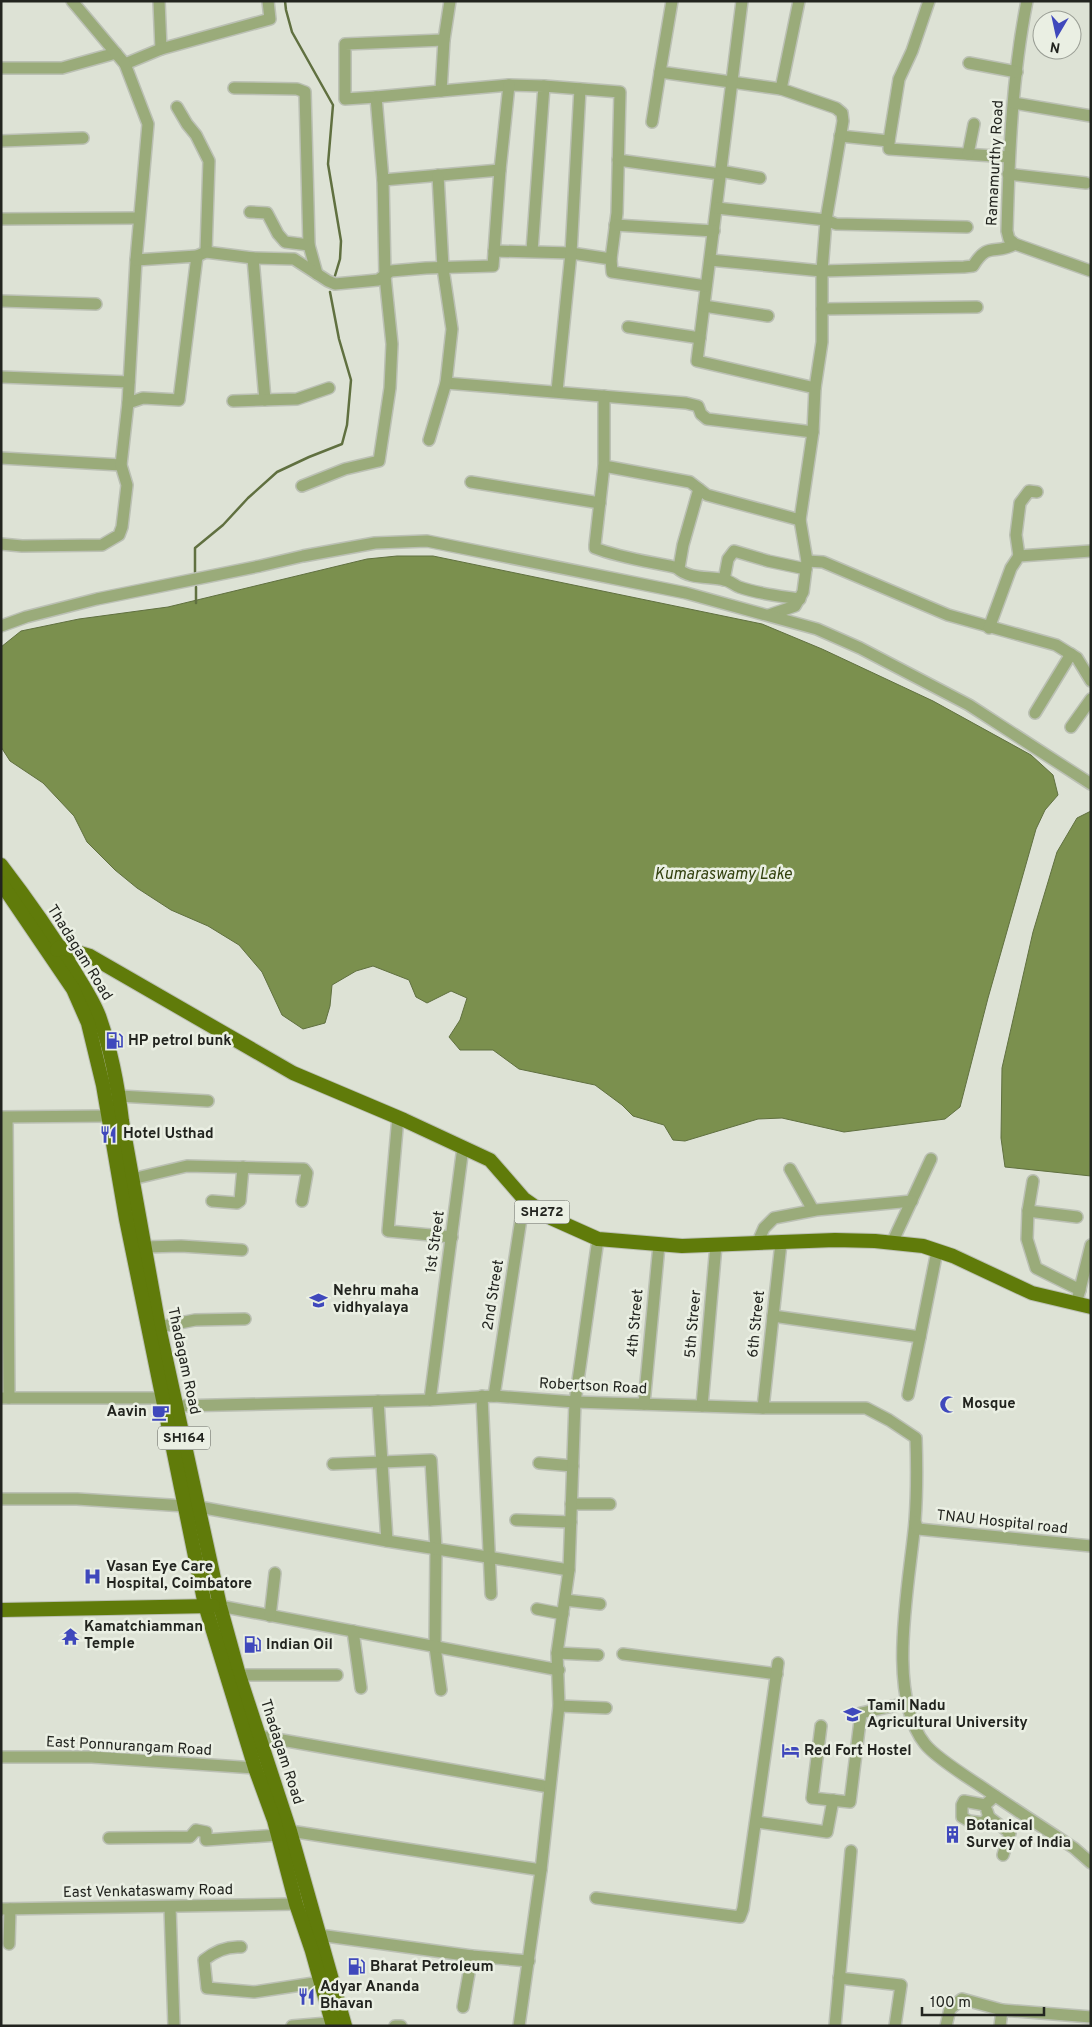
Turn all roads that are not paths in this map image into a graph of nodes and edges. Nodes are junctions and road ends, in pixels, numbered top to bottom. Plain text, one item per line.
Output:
1 (72, 1) edge
2 (159, 1) edge
3 (268, 1) edge
4 (450, 1) edge
5 (672, 1) edge
6 (742, 1) edge
7 (799, 1) edge
8 (929, 1) edge
9 (1027, 1) edge
10 (444, 40) junction
11 (161, 49) junction
12 (116, 53) junction
13 (969, 62) dead end
14 (125, 64) junction
15 (1, 68) edge
16 (660, 72) junction
17 (1017, 72) junction
18 (732, 82) junction
19 (509, 85) junction
20 (544, 86) junction
21 (234, 88) dead end
22 (580, 89) junction
23 (781, 89) junction
24 (441, 91) junction
25 (376, 97) junction
26 (1014, 103) junction
27 (177, 107) dead end
28 (1091, 116) edge
29 (652, 122) dead end
30 (974, 124) dead end
31 (840, 136) junction
32 (83, 138) dead end
33 (1, 141) edge
34 (889, 141) junction
35 (968, 154) junction
36 (1009, 157) junction
37 (618, 160) junction
38 (500, 170) junction
39 (720, 173) junction
40 (1008, 174) junction
41 (438, 175) junction
42 (760, 178) dead end
43 (383, 180) junction
44 (1086, 183) dead end
45 (717, 208) junction
46 (250, 212) dead end
47 (140, 218) junction
48 (1, 219) edge
49 (826, 220) junction
50 (615, 225) junction
51 (967, 227) dead end
52 (714, 231) junction
53 (1015, 244) junction
54 (309, 246) junction
55 (494, 251) junction
56 (532, 251) junction
57 (571, 253) junction
58 (202, 254) junction
59 (253, 258) junction
60 (611, 259) junction
61 (136, 260) junction
62 (710, 260) junction
63 (444, 268) junction
64 (822, 271) junction
65 (1091, 271) edge
66 (317, 274) junction
67 (385, 276) junction
68 (706, 286) junction
69 (1, 301) edge
70 (96, 304) dead end
71 (704, 306) junction
72 (977, 307) dead end
73 (822, 309) junction
74 (768, 316) dead end
75 (628, 327) dead end
76 (700, 338) junction
77 (1, 378) edge
78 (129, 382) junction
79 (446, 383) junction
80 (329, 388) dead end
81 (815, 388) junction
82 (557, 391) junction
83 (604, 396) junction
84 (265, 400) junction
85 (233, 401) dead end
86 (128, 403) junction
87 (814, 432) junction
88 (429, 440) dead end
89 (1, 458) edge
90 (121, 465) junction
91 (604, 466) junction
92 (471, 482) dead end
93 (302, 486) dead end
94 (699, 489) junction
95 (1037, 492) dead end
96 (600, 503) junction
97 (800, 520) junction
98 (1, 544) edge
99 (1091, 551) edge
100 (1019, 556) junction
101 (806, 565) junction
102 (678, 568) junction
103 (724, 580) junction
104 (800, 599) junction
105 (769, 615) junction
106 (1, 626) edge
107 (989, 628) junction
108 (1070, 654) junction
109 (1091, 681) edge
110 (1091, 699) edge
111 (1036, 713) dead end
112 (1072, 727) dead end
113 (1091, 784) edge
114 (1, 865) edge
115 (1, 882) edge
116 (55, 951) junction
117 (119, 1096) junction
118 (208, 1100) dead end
119 (108, 1116) junction
120 (398, 1117) junction
121 (4, 1118) edge
122 (463, 1147) junction
123 (931, 1159) dead end
124 (243, 1167) junction
125 (790, 1170) dead end
126 (132, 1179) junction
127 (1033, 1181) dead end
128 (524, 1199) junction
129 (302, 1201) dead end
130 (912, 1201) junction
131 (212, 1202) dead end
132 (5, 1206) edge
133 (813, 1210) junction
134 (1028, 1211) junction
135 (1077, 1218) dead end
136 (452, 1238) junction
137 (598, 1239) junction
138 (781, 1243) junction
139 (892, 1243) junction
140 (757, 1244) junction
141 (659, 1245) junction
142 (716, 1245) junction
143 (1091, 1245) edge
144 (144, 1247) junction
145 (242, 1250) dead end
146 (937, 1250) junction
147 (4, 1295) edge
148 (1078, 1297) junction
149 (1091, 1307) edge
150 (773, 1316) junction
151 (245, 1319) dead end
152 (159, 1327) junction
153 (920, 1337) junction
154 (908, 1395) dead end
155 (482, 1396) junction
156 (494, 1396) junction
157 (5, 1398) edge
158 (162, 1398) junction
159 (430, 1400) junction
160 (378, 1401) junction
161 (575, 1402) junction
162 (644, 1404) junction
163 (177, 1406) junction
164 (702, 1406) junction
165 (763, 1408) junction
166 (382, 1461) junction
167 (539, 1463) dead end
168 (333, 1464) dead end
169 (573, 1466) junction
170 (1, 1499) edge
171 (571, 1504) junction
172 (610, 1504) dead end
173 (192, 1507) junction
174 (516, 1520) dead end
175 (571, 1522) junction
176 (915, 1522) junction
177 (387, 1541) junction
178 (1091, 1546) edge
179 (436, 1549) junction
180 (490, 1558) junction
181 (569, 1570) junction
182 (275, 1573) dead end
183 (491, 1594) dead end
184 (565, 1600) junction
185 (600, 1604) dead end
186 (205, 1605) junction
187 (220, 1606) junction
188 (537, 1609) dead end
189 (1, 1610) edge
190 (563, 1614) junction
191 (270, 1616) junction
192 (353, 1632) junction
193 (435, 1647) junction
194 (557, 1653) junction
195 (623, 1654) dead end
196 (598, 1655) dead end
197 (558, 1670) junction
198 (337, 1675) dead end
199 (239, 1676) junction
200 (361, 1688) dead end
201 (441, 1690) dead end
202 (907, 1703) junction
203 (559, 1706) junction
204 (606, 1708) dead end
205 (821, 1726) dead end
206 (259, 1736) junction
207 (1, 1757) edge
208 (255, 1768) junction
209 (549, 1787) junction
210 (996, 1796) junction
211 (833, 1800) junction
212 (985, 1805) junction
213 (989, 1817) junction
214 (757, 1822) junction
215 (284, 1833) junction
216 (109, 1838) dead end
217 (851, 1851) dead end
218 (1004, 1855) dead end
219 (1091, 1863) edge
220 (541, 1870) junction
221 (596, 1898) dead end
222 (296, 1904) junction
223 (170, 1907) junction
224 (5, 1909) edge
225 (319, 1935) junction
226 (9, 1944) dead end
227 (241, 1947) dead end
228 (472, 1956) junction
229 (529, 1961) junction
230 (839, 1978) junction
231 (321, 1982) junction
232 (463, 2008) dead end
233 (1002, 2010) junction
234 (1091, 2017) edge
235 (338, 2024) edge
236 (174, 2026) edge
237 (292, 2026) edge
238 (395, 2026) edge
239 (401, 2026) edge
240 (519, 2026) edge
241 (835, 2026) edge
242 (895, 2026) edge
243 (946, 2026) edge
244 (1000, 2026) edge

1 - 12 street
2 - 11 street
3 - 11 street
4 - 10 street
5 - 16 street
6 - 18 street
7 - 23 street
8 - 34 street
9 - 17 street, Ramamurthy Road
10 - 24 street
10 - 25 street
11 - 14 street
12 - 14 street
12 - 15 street
13 - 17 street
14 - 47 street
16 - 18 street
16 - 29 street
17 - 26 street, Ramamurthy Road
18 - 23 street
18 - 39 street
19 - 20 street
19 - 24 street
19 - 38 street
20 - 22 street
20 - 56 street
21 - 54 street
22 - 37 street
22 - 57 street
23 - 31 street
24 - 25 street
25 - 43 street
26 - 28 street
26 - 36 street, Ramamurthy Road
27 - 58 street
30 - 35 street
31 - 34 street
31 - 49 street
32 - 33 street
34 - 35 street
35 - 36 street
36 - 40 street, Ramamurthy Road
37 - 39 street
37 - 50 street
38 - 41 street
38 - 55 street
39 - 42 street
39 - 45 street
40 - 44 street
40 - 53 street, Ramamurthy Road
41 - 43 street
41 - 63 street
43 - 67 street
45 - 49 street
45 - 52 street
46 - 54 street
47 - 48 street
47 - 61 street
49 - 51 street
49 - 64 street
50 - 52 street
50 - 60 street
52 - 62 street
53 - 64 street
53 - 65 street
54 - 66 street
55 - 56 street
55 - 63 street
56 - 57 street
57 - 60 street
57 - 82 street
58 - 59 street
58 - 61 street
58 - 86 street
59 - 66 street
59 - 84 street
60 - 68 street
61 - 78 street
62 - 64 street
62 - 68 street
63 - 67 street
63 - 79 street
64 - 73 street
66 - 67 street
67 - 93 street
68 - 71 street
69 - 70 street
71 - 74 street
71 - 76 street
72 - 73 street
73 - 81 street
75 - 76 street
76 - 81 street
77 - 78 street
78 - 86 street
79 - 82 street
79 - 88 street
80 - 84 street
81 - 87 street
82 - 83 street
83 - 87 street
83 - 91 street
84 - 85 street
86 - 90 street
87 - 97 street
89 - 90 street
90 - 98 street
91 - 94 street
91 - 96 street
92 - 96 street
94 - 97 street
94 - 102 street
95 - 100 street
96 - 102 street
97 - 101 street
99 - 100 street
100 - 107 street
101 - 103 street
101 - 104 street
101 - 107 street
102 - 103 street
103 - 104 street
104 - 105 street
105 - 106 street
105 - 113 street
107 - 108 street
108 - 109 street
108 - 111 street
110 - 112 street
114 - 116 main road, Thadagam Road / SH164
115 - 116 main road, Thadagam Road / SH164
116 - 117 main road, Thadagam Road / SH164
116 - 119 main road, Thadagam Road / SH164
116 - 120 main road, SH272
117 - 118 street
117 - 126 main road, Thadagam Road / SH164
119 - 121 street
119 - 158 main road, Thadagam Road / SH164
120 - 122 main road, SH272
120 - 136 street
121 - 132 street
122 - 128 main road, SH272
122 - 136 street, 1st Street
123 - 130 street
124 - 126 street
124 - 129 street
124 - 131 street
125 - 133 street
126 - 144 main road, Thadagam Road / SH164
127 - 134 street
128 - 137 main road, SH272
128 - 156 street, 2nd Street
130 - 133 street
130 - 139 street
132 - 147 street
133 - 140 street
134 - 135 street
134 - 148 street
136 - 159 street, 1st Street
137 - 141 main road, SH272
137 - 161 street
138 - 139 main road, SH272
138 - 140 main road, SH272
138 - 150 street, 6th Street
139 - 146 main road, SH272
140 - 142 main road, SH272
141 - 142 main road, SH272
141 - 162 street, 4th Street
142 - 164 street, 5th Streer
143 - 148 street
144 - 145 street
144 - 152 main road, Thadagam Road / SH164
146 - 148 main road, SH272
146 - 153 street
147 - 157 street
148 - 149 main road, SH272
150 - 153 street
150 - 165 street, 6th Street
151 - 152 street
152 - 163 main road, Thadagam Road / SH164
153 - 154 street
155 - 156 street, Robertson Road
155 - 159 street, Robertson Road
155 - 180 street
156 - 161 street, Robertson Road
157 - 158 street
158 - 163 street
158 - 173 main road, Thadagam Road / SH164
159 - 160 street, Robertson Road
160 - 163 street, Robertson Road
160 - 166 street
161 - 162 street, Robertson Road
161 - 169 street
162 - 164 street, Robertson Road
163 - 173 main road, Thadagam Road / SH164
164 - 165 street, Robertson Road
165 - 176 street, Robertson Road
166 - 168 street
166 - 177 street
166 - 179 street
167 - 169 street
169 - 171 street
170 - 173 street
171 - 172 street
171 - 175 street
173 - 177 street
173 - 186 main road, Thadagam Road / SH164
173 - 187 main road, Thadagam Road / SH164
174 - 175 street
175 - 181 street
176 - 178 street, TNAU Hospital road
176 - 202 street
177 - 179 street
179 - 180 street
179 - 193 street
180 - 181 street
180 - 183 street
181 - 184 street
182 - 191 street
184 - 185 street
184 - 190 street
186 - 187 main road
186 - 189 main road
186 - 208 main road, Thadagam Road / SH164
187 - 191 street
187 - 199 main road, Thadagam Road / SH164
188 - 190 street
190 - 194 street
191 - 192 street
192 - 193 street
192 - 200 street
193 - 197 street
193 - 201 street
194 - 196 street
194 - 197 street
195 - 214 street
197 - 203 street
198 - 199 street
199 - 206 main road, Thadagam Road / SH164
202 - 210 street
202 - 211 street
203 - 204 street
203 - 209 street
205 - 211 street
206 - 209 street
206 - 215 main road, Thadagam Road / SH164
207 - 208 street, East Ponnurangam Road
208 - 215 main road, Thadagam Road / SH164
209 - 220 street
210 - 212 street
210 - 219 street
211 - 214 street
212 - 213 street
212 - 213 street
213 - 218 street
214 - 221 street
215 - 216 street
215 - 220 street
215 - 222 main road, Thadagam Road / SH164
215 - 225 main road, Thadagam Road / SH164
217 - 230 street
220 - 229 street
222 - 223 street, East Venkataswamy Road
222 - 231 main road, Thadagam Road / SH164
223 - 224 street, East Venkataswamy Road
223 - 236 street
224 - 226 street
225 - 228 street
225 - 235 main road, Thadagam Road / SH164
227 - 231 street
228 - 229 street
228 - 232 street
229 - 240 street
230 - 241 street
230 - 242 street
231 - 235 main road, Thadagam Road / SH164
233 - 234 street
233 - 243 street
233 - 244 street
235 - 237 street
238 - 239 street

